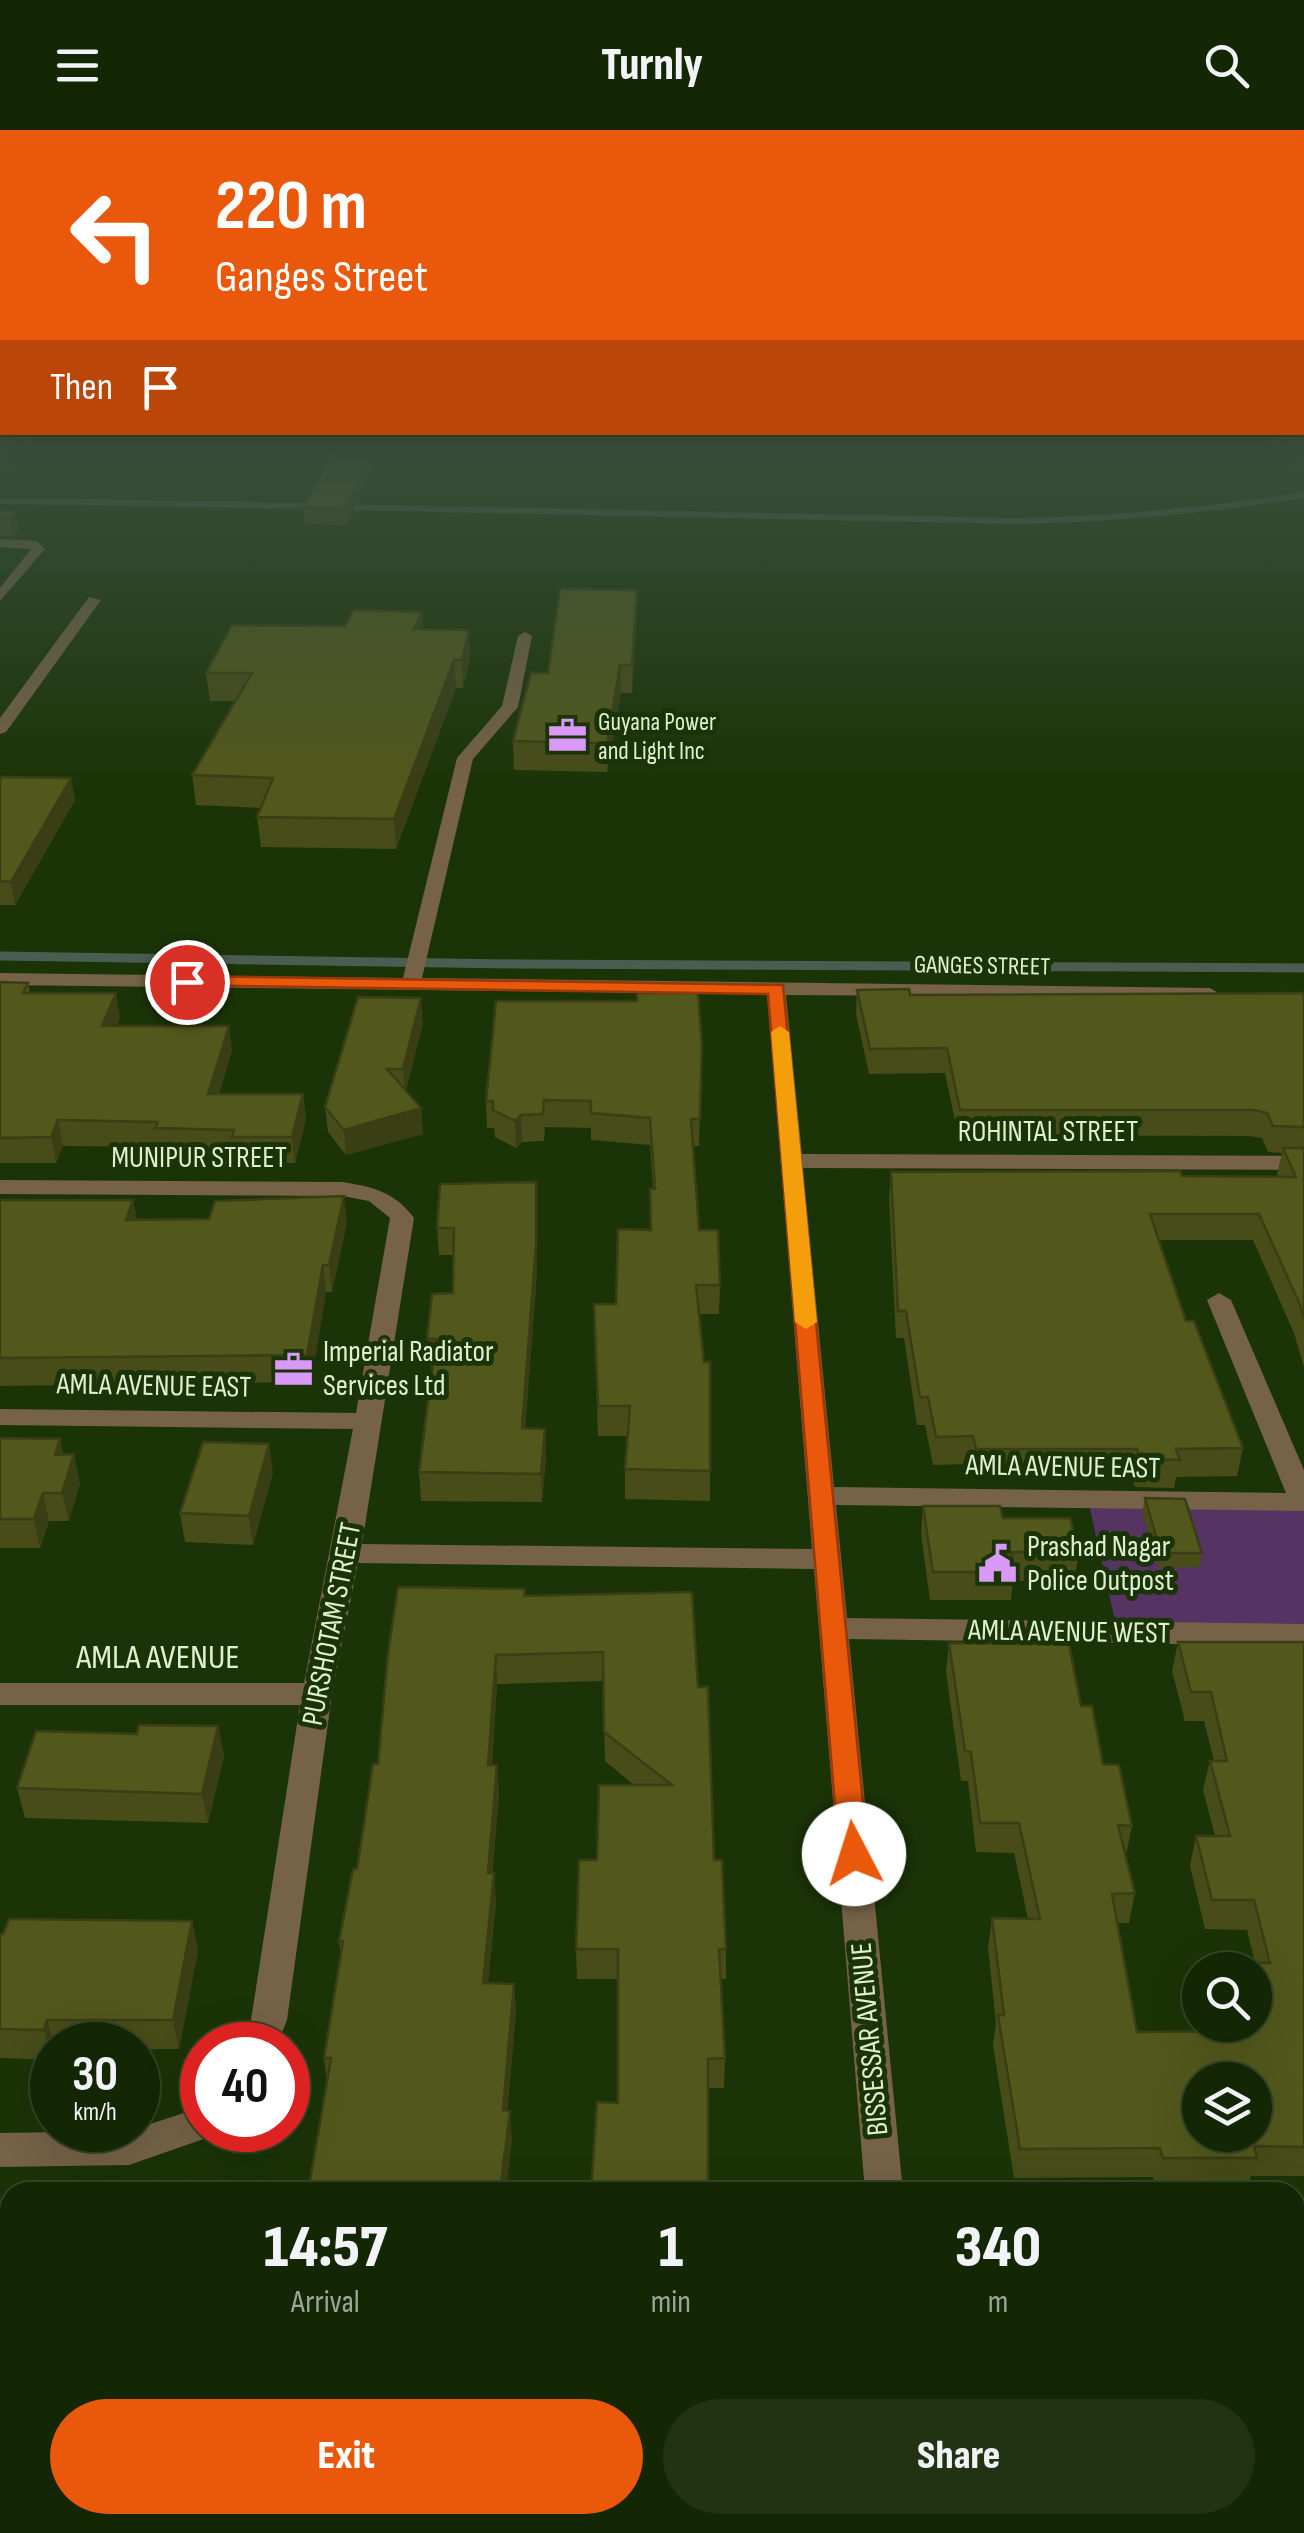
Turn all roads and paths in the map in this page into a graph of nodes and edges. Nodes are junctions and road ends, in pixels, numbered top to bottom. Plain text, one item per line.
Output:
1 (29, 559) edge
2 (0, 597) edge
3 (94, 600) dead end
4 (524, 636) dead end
5 (0, 729) edge
6 (413, 976) junction
7 (0, 979) edge
8 (776, 989) junction
9 (1226, 994) edge
10 (791, 1161) junction
11 (1304, 1163) edge
12 (0, 1187) edge
13 (393, 1205) joint
14 (1219, 1300) dead end
15 (0, 1417) edge
16 (366, 1421) junction
17 (822, 1496) junction
18 (1304, 1502) edge
19 (346, 1553) junction
20 (827, 1559) junction
21 (833, 1628) junction
22 (1304, 1635) edge
23 (0, 1694) edge
24 (317, 1694) junction
25 (267, 2022) edge
26 (180, 2132) edge
27 (0, 2150) edge
28 (883, 2182) edge

1 - 2 street
3 - 5 street
4 - 6 street
6 - 7 street, GANGES STREET
6 - 8 street, GANGES STREET
8 - 9 street, GANGES STREET
8 - 10 street, BISSESSAR AVENUE
10 - 11 street, ROHINTAL STREET
10 - 17 street, BISSESSAR AVENUE
12 - 13 street, MUNIPUR STREET
13 - 16 street, PURSHOTAM STREET
14 - 18 street
15 - 16 street, AMLA AVENUE EAST
16 - 19 street, PURSHOTAM STREET
17 - 18 street, AMLA AVENUE EAST
17 - 20 street, BISSESSAR AVENUE
19 - 20 street
19 - 24 street, PURSHOTAM STREET
20 - 21 street, BISSESSAR AVENUE
21 - 22 street, AMLA AVENUE WEST
21 - 28 street, BISSESSAR AVENUE
23 - 24 street, AMLA AVENUE
24 - 25 street, PURSHOTAM STREET
26 - 27 street

